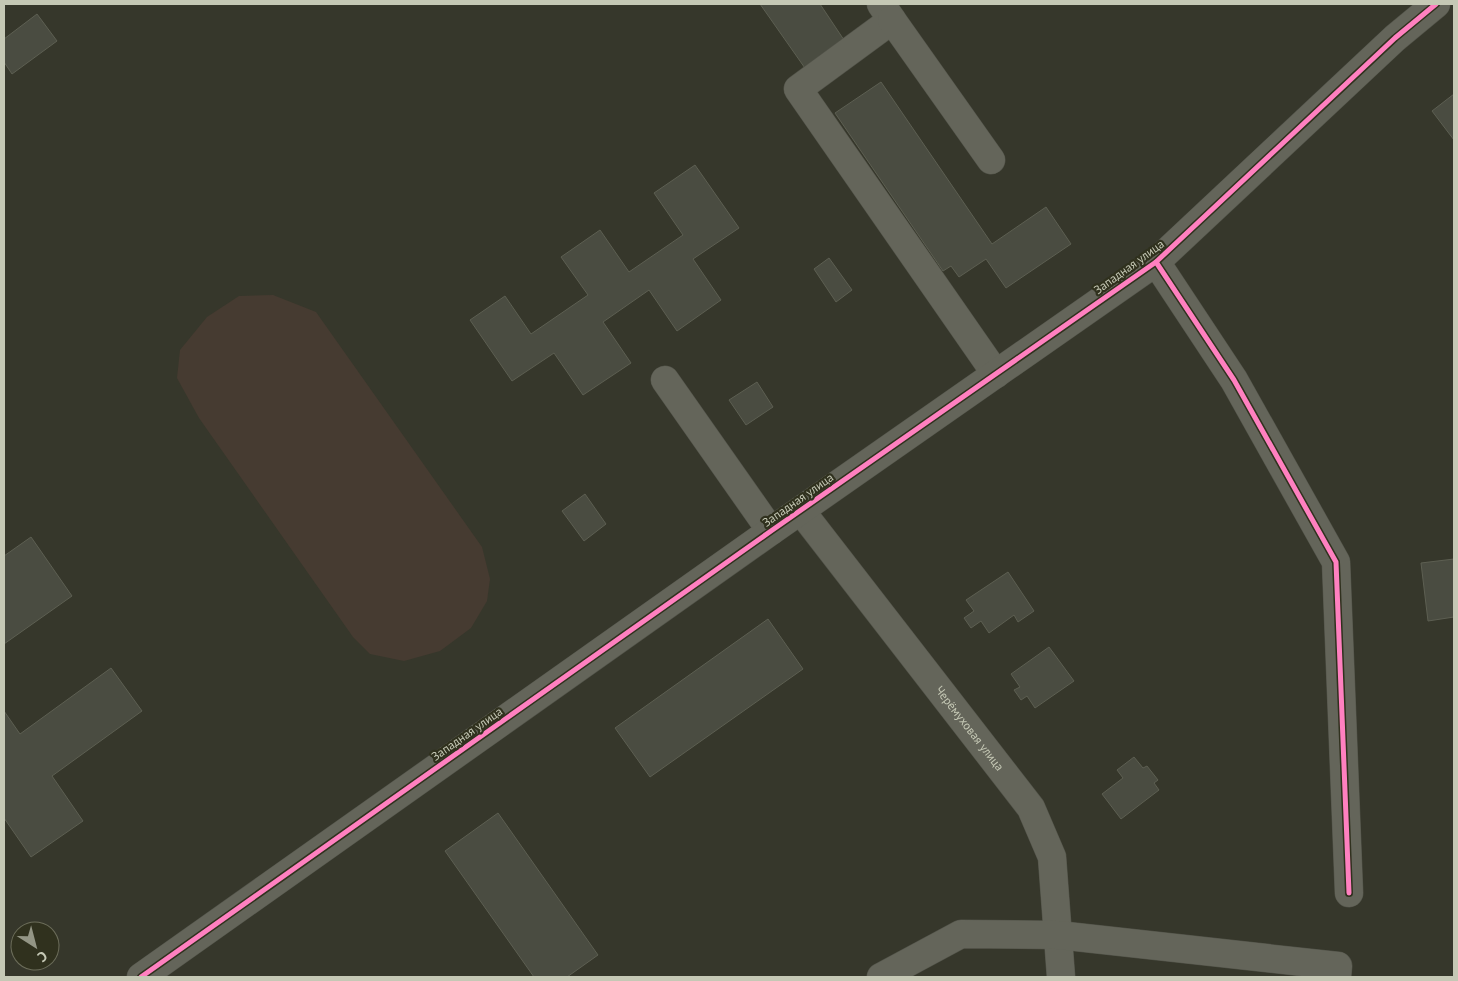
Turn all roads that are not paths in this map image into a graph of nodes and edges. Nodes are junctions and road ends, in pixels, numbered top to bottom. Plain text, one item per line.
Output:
1 (1436, 4) edge
2 (886, 12) edge
3 (991, 160) dead end
4 (1156, 262) junction
5 (996, 374) junction
6 (665, 380) dead end
7 (800, 511) junction
8 (771, 531) junction
9 (1350, 893) dead end
10 (1058, 935) junction
11 (141, 977) edge
12 (881, 977) edge
13 (1061, 977) edge
14 (1337, 977) edge

1 - 4 street, Западная улица
2 - 3 street
2 - 5 street
4 - 5 street, Западная улица
4 - 9 street
5 - 7 street, Западная улица
6 - 8 street
7 - 8 street, Западная улица
7 - 10 street, Черёмуховая улица
8 - 11 street, Западная улица
10 - 12 street
10 - 13 street, Черёмуховая улица
10 - 14 street

